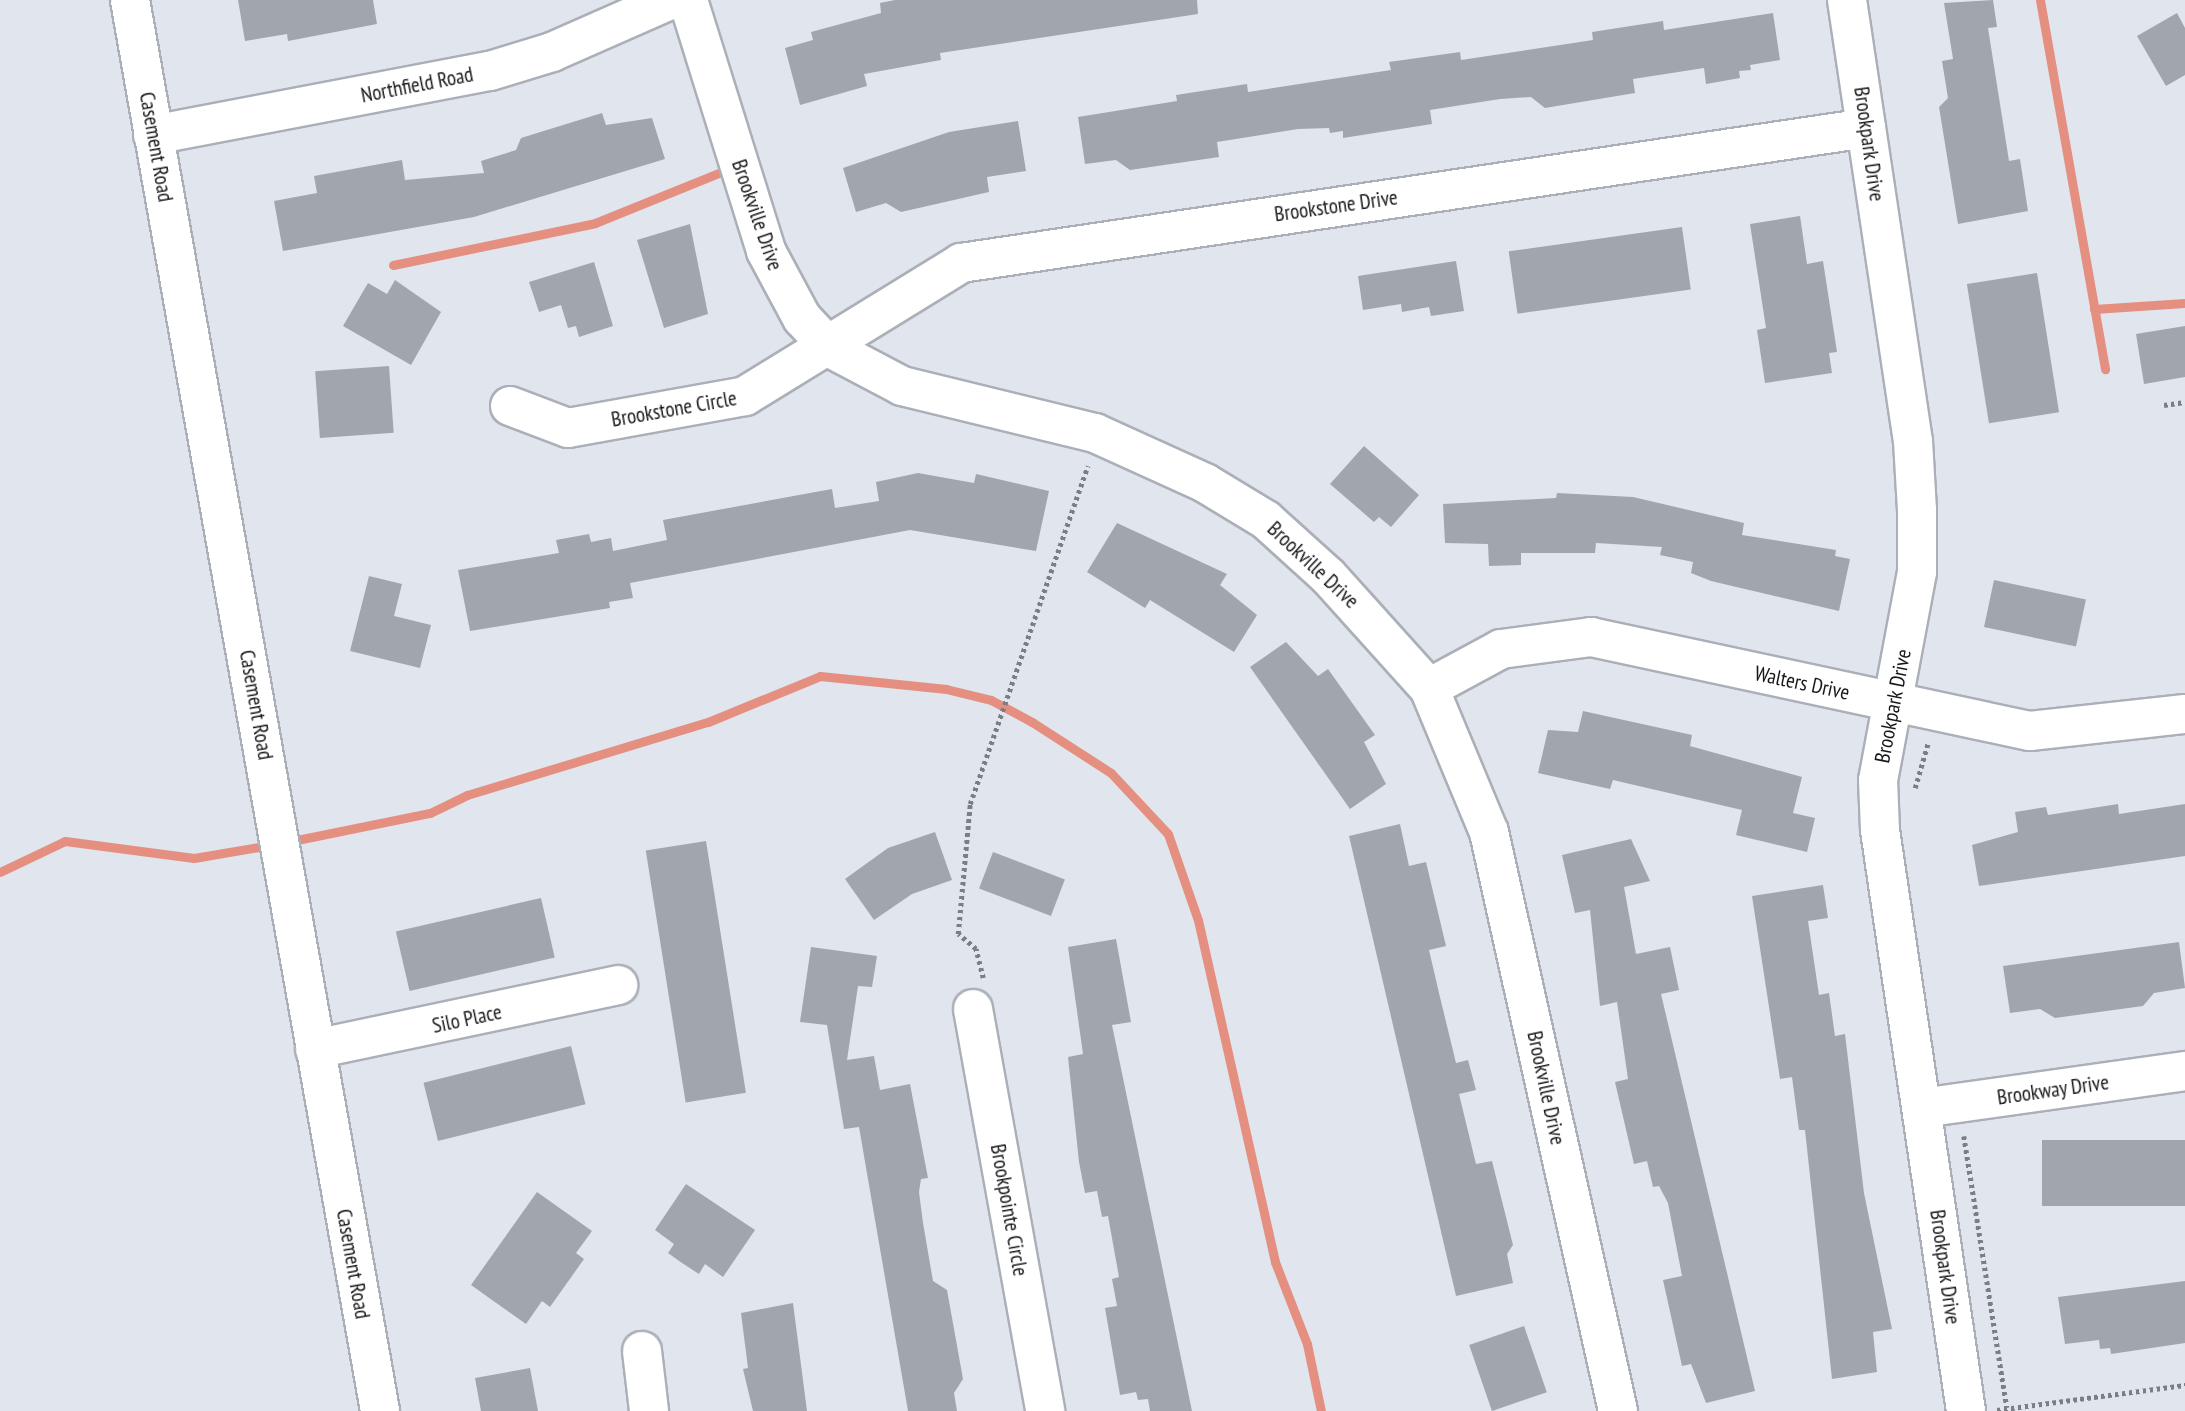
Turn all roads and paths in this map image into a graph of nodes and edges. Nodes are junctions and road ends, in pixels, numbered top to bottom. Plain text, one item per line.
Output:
1 (130, 0) edge
2 (670, 0) edge
3 (688, 0) edge
4 (1847, 0) edge
5 (1866, 128) junction
6 (153, 135) junction
7 (830, 348) junction
8 (2185, 402) edge
9 (2164, 405) dead end
10 (510, 406) dead end
11 (1095, 433) junction
12 (1429, 688) junction
13 (1893, 702) junction
14 (1938, 712) junction
15 (2185, 714) edge
16 (1912, 796) dead end
17 (618, 985) dead end
18 (974, 1009) joint
19 (315, 1049) junction
20 (2185, 1071) edge
21 (1959, 1103) junction
22 (1922, 1108) junction
23 (642, 1351) dead end
24 (2185, 1385) edge
25 (2007, 1408) junction
26 (380, 1411) edge
27 (649, 1411) edge
28 (1045, 1411) edge
29 (1618, 1411) edge
30 (1966, 1411) edge
31 (1993, 1411) edge

1 - 6 street, Casement Road
2 - 6 street, Northfield Road
3 - 7 street, Brookville Drive
4 - 5 street, Brookpark Drive
5 - 7 street, Brookstone Drive
5 - 13 street, Brookpark Drive
6 - 19 street, Casement Road
7 - 10 street, Brookstone Circle
7 - 11 street, Brookville Drive
8 - 9 path
11 - 12 street, Brookville Drive
11 - 18 path
12 - 13 street, Walters Drive
12 - 29 street, Brookville Drive
13 - 14 street, Walters Drive
13 - 22 street, Brookpark Drive
14 - 15 street, Walters Drive
14 - 16 path
17 - 19 street, Silo Place
18 - 28 street, Brookpointe Circle
19 - 26 street, Casement Road
20 - 21 street, Brookway Drive
21 - 22 street, Brookway Drive
21 - 25 path
22 - 30 street, Brookpark Drive
23 - 27 street
24 - 25 path
25 - 31 path

